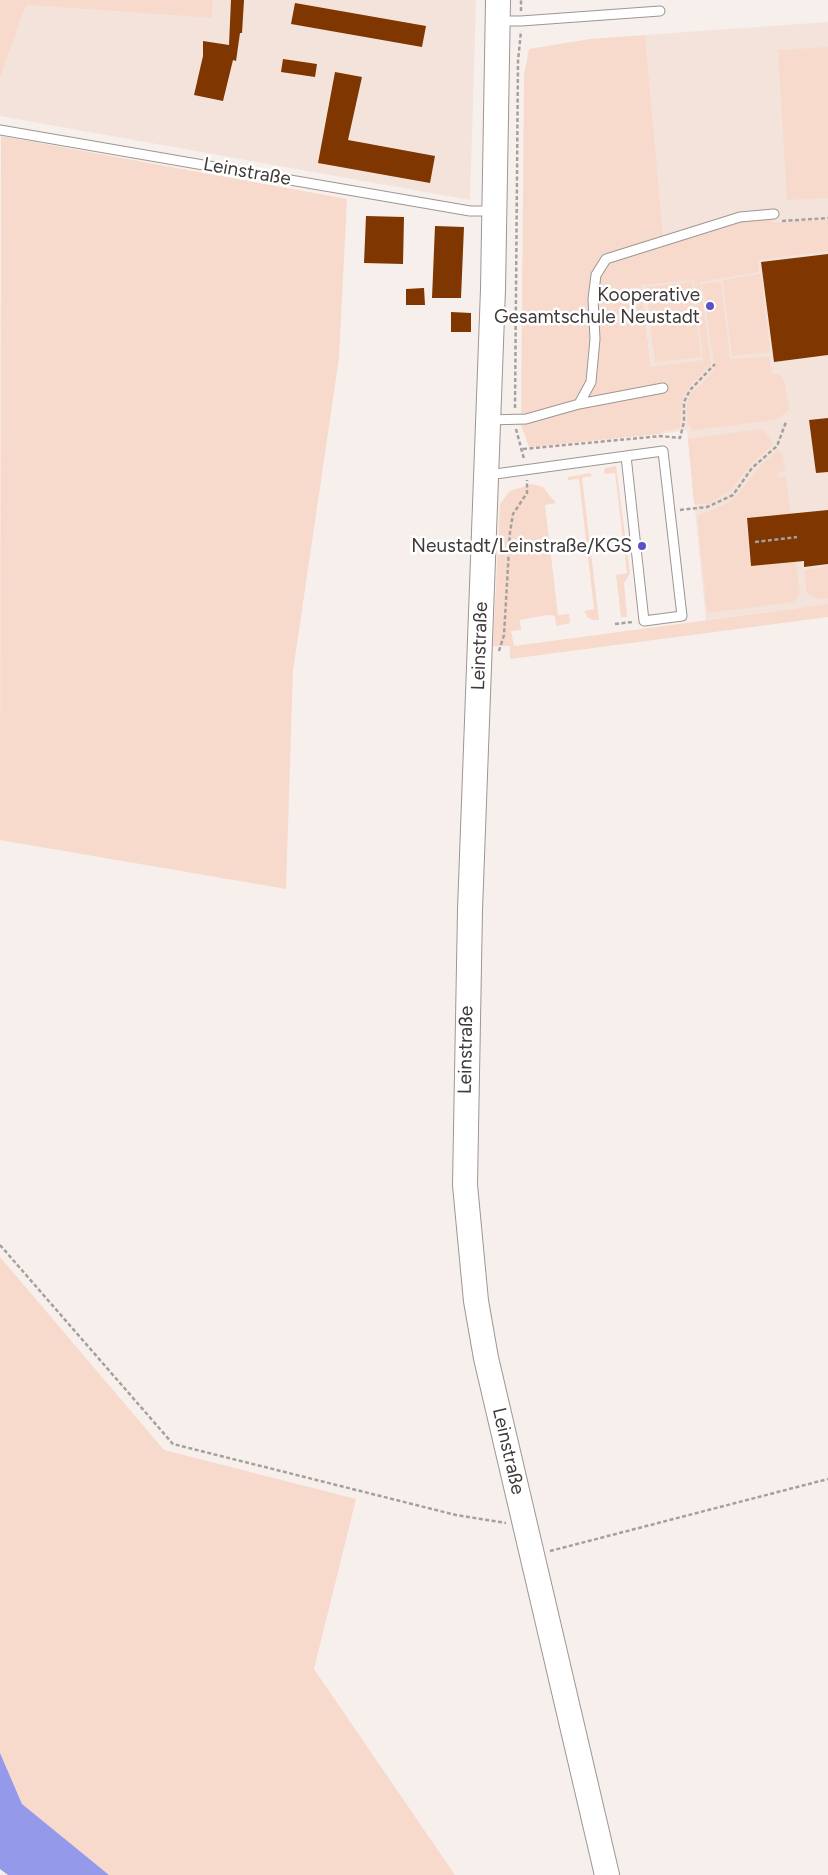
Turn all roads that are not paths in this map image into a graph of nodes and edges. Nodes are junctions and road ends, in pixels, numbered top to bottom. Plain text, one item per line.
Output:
1 (498, 10) edge
2 (660, 12) dead end
3 (0, 130) edge
4 (494, 211) junction
5 (774, 214) road end
6 (663, 388) dead end
7 (579, 404) junction
8 (489, 420) junction
9 (626, 456) junction
10 (487, 475) junction
11 (607, 1875) edge

1 - 2 lane
1 - 4 main road, Leinstraße
3 - 4 lane, Leinstraße
4 - 8 main road, Leinstraße
5 - 7 lane
6 - 7 lane
7 - 8 lane
8 - 10 main road, Leinstraße
9 - 9 lane
9 - 10 lane
10 - 11 main road, Leinstraße

